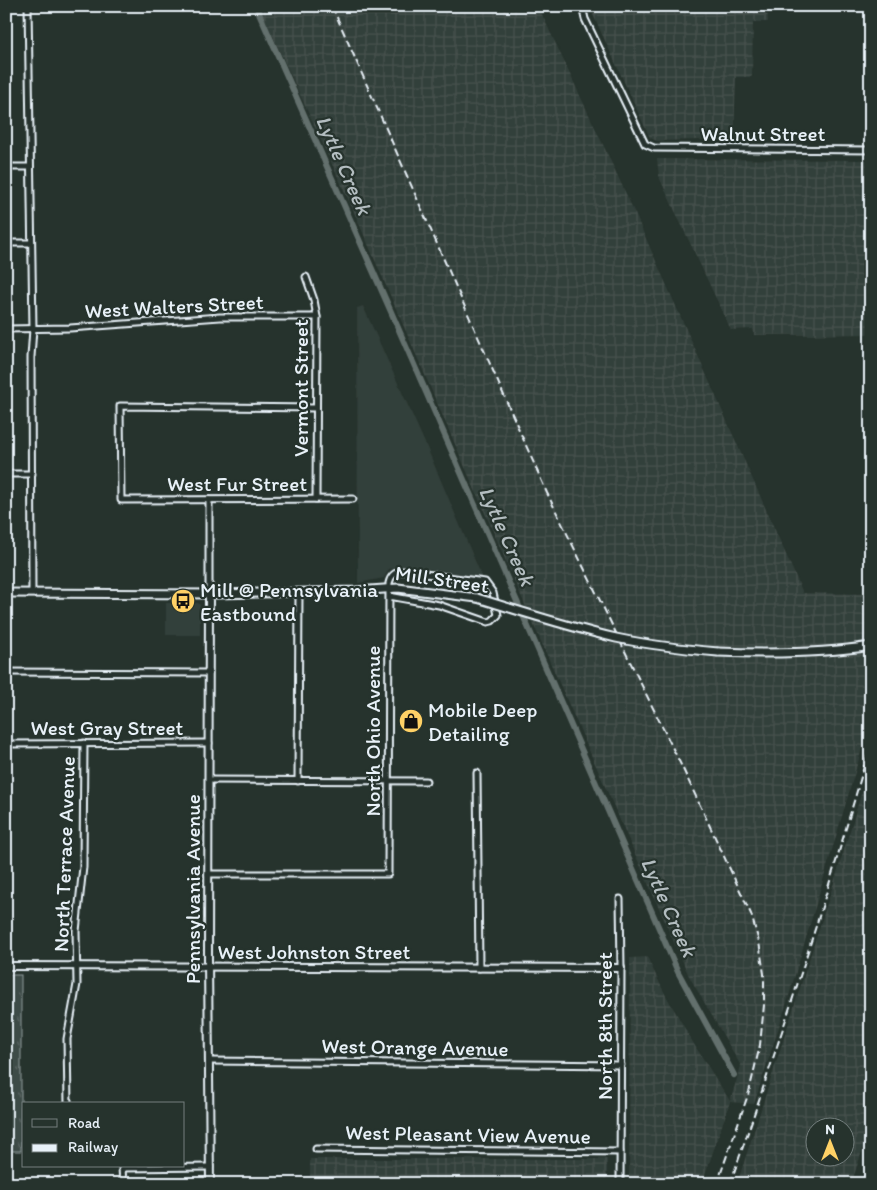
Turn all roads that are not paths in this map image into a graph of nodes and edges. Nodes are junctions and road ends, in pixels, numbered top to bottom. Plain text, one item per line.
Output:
1 (28, 6) edge
2 (582, 6) edge
3 (871, 150) edge
4 (6, 167) edge
5 (30, 167) junction
6 (6, 243) edge
7 (30, 243) junction
8 (306, 278) dead end
9 (317, 317) junction
10 (6, 329) edge
11 (33, 329) junction
12 (316, 408) junction
13 (6, 474) edge
14 (32, 474) junction
15 (353, 499) dead end
16 (209, 500) junction
17 (316, 500) junction
18 (299, 592) junction
19 (390, 592) junction
20 (6, 593) edge
21 (32, 593) junction
22 (209, 594) junction
23 (871, 646) edge
24 (6, 672) edge
25 (208, 673) junction
26 (84, 743) junction
27 (209, 743) junction
28 (6, 744) edge
29 (477, 773) dead end
30 (209, 780) junction
31 (298, 781) junction
32 (388, 781) junction
33 (426, 781) dead end
34 (208, 874) junction
35 (620, 899) dead end
36 (6, 966) edge
37 (76, 966) junction
38 (208, 966) junction
39 (479, 968) junction
40 (621, 968) junction
41 (209, 1061) junction
42 (621, 1065) junction
43 (68, 1102) edge
44 (316, 1149) dead end
45 (620, 1152) junction
46 (210, 1168) junction
47 (122, 1184) edge
48 (210, 1184) edge
49 (620, 1184) edge

1 - 5 street
2 - 3 street, Walnut Street
4 - 5 street
5 - 7 street
6 - 7 street
7 - 11 street
8 - 9 street, Vermont Street
9 - 11 street, West Walters Street
9 - 12 street, Vermont Street
10 - 11 street, West Walters Street
11 - 14 street
12 - 16 street, West Fur Street
12 - 17 street, Vermont Street
13 - 14 street
14 - 21 street
15 - 17 street, West Fur Street
16 - 17 street, West Fur Street
16 - 22 street
18 - 19 main road, Mill Street
18 - 22 main road, Mill Street
18 - 31 street
19 - 19 street
19 - 23 main road, Mill Street, bridge
19 - 32 street, North Ohio Avenue
20 - 21 main road, Mill Street
21 - 22 main road, Mill Street
22 - 25 street, Pennsylvania Avenue
24 - 25 street
25 - 27 street, Pennsylvania Avenue
26 - 27 street, West Gray Street
26 - 28 street, West Gray Street
26 - 37 street, North Terrace Avenue
27 - 30 street, Pennsylvania Avenue
29 - 39 street
30 - 31 street
30 - 34 street, Pennsylvania Avenue
31 - 32 street
32 - 33 street
32 - 34 street, North Ohio Avenue
34 - 38 street, Pennsylvania Avenue
35 - 40 street, North 8th Street
36 - 37 street, West Johnston Street
37 - 38 street, West Johnston Street
37 - 43 street, North Terrace Avenue
38 - 39 street, West Johnston Street
38 - 41 street, Pennsylvania Avenue
39 - 40 street, West Johnston Street
40 - 42 street, North 8th Street
41 - 42 street, West Orange Avenue
41 - 46 street, Pennsylvania Avenue
42 - 45 street, North 8th Street
44 - 45 street, West Pleasant View Avenue
45 - 49 street, North 8th Street
46 - 47 street
46 - 48 street, Pennsylvania Avenue

